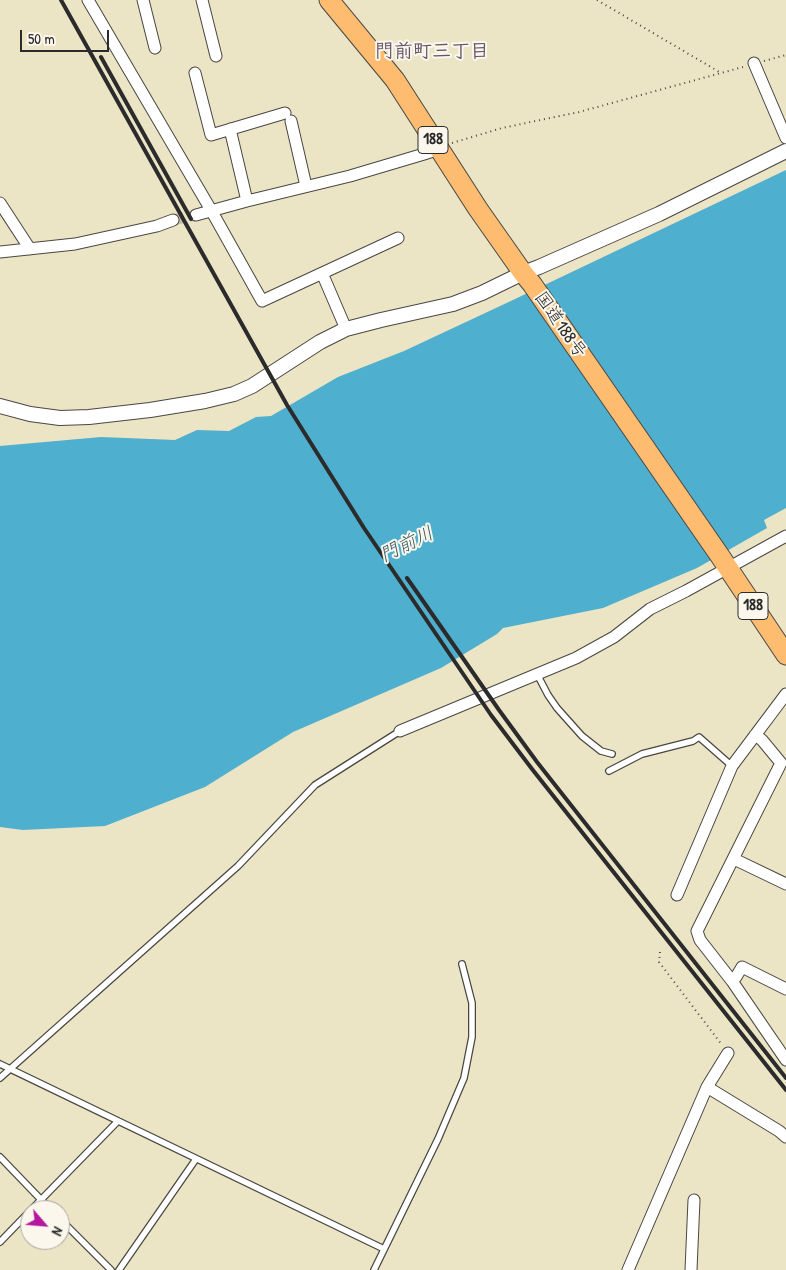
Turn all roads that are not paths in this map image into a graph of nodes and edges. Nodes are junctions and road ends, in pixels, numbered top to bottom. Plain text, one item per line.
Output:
1 (88, 0) edge
2 (143, 0) edge
3 (202, 0) edge
4 (329, 0) edge
5 (156, 48) dead end
6 (216, 56) dead end
7 (754, 63) dead end
8 (195, 73) dead end
9 (230, 129) junction
10 (786, 138) edge
11 (439, 149) junction
12 (786, 151) edge
13 (306, 186) junction
14 (246, 201) junction
15 (0, 203) edge
16 (211, 210) junction
17 (196, 215) tunnel mouth
18 (173, 220) tunnel mouth
19 (398, 238) dead end
20 (30, 249) junction
21 (0, 252) edge
22 (322, 273) junction
23 (527, 278) junction
24 (346, 329) junction
25 (0, 406) edge
26 (786, 536) edge
27 (724, 562) junction
28 (786, 655) edge
29 (537, 674) junction
30 (786, 694) edge
31 (400, 731) joint
32 (755, 735) junction
33 (612, 754) dead end
34 (732, 766) junction
35 (609, 771) dead end
36 (734, 859) junction
37 (786, 884) edge
38 (677, 895) dead end
39 (462, 964) dead end
40 (732, 981) junction
41 (786, 989) edge
42 (728, 1052) road end
43 (786, 1060) edge
44 (0, 1064) edge
45 (10, 1069) junction
46 (0, 1078) edge
47 (708, 1087) junction
48 (118, 1121) junction
49 (786, 1137) edge
50 (0, 1158) edge
51 (196, 1159) junction
52 (41, 1200) joint
53 (694, 1200) dead end
54 (20, 1221) edge
55 (70, 1229) edge
56 (0, 1242) edge
57 (384, 1249) junction
58 (111, 1270) edge
59 (119, 1270) edge
60 (374, 1270) edge
61 (628, 1270) edge
62 (691, 1270) edge

1 - 16 street
2 - 5 street
3 - 6 street
4 - 11 highway, 国道188号 / 188
7 - 10 street
8 - 9 street
9 - 13 street
9 - 14 street
11 - 13 street
11 - 23 highway, 国道188号 / 188
12 - 23 street
13 - 14 street
14 - 16 street
15 - 20 street
16 - 17 street
16 - 22 street
18 - 20 street
19 - 22 street
20 - 21 street
22 - 24 street
23 - 24 street
23 - 27 highway, 国道188号 / 188
24 - 25 street
26 - 27 street
27 - 28 highway, 国道188号 / 188
27 - 29 street
29 - 31 street
29 - 33 lane
30 - 32 street
31 - 45 lane
32 - 34 street
32 - 36 street
34 - 35 lane
34 - 38 street
36 - 37 street
36 - 40 street
39 - 57 lane
40 - 41 street
40 - 43 street
42 - 47 street
44 - 45 lane
45 - 46 lane
45 - 48 lane
47 - 49 street
47 - 61 street
48 - 51 lane
48 - 52 lane
50 - 52 lane
51 - 57 lane
51 - 59 lane
53 - 62 street
54 - 56 lane
55 - 58 lane
57 - 60 lane

